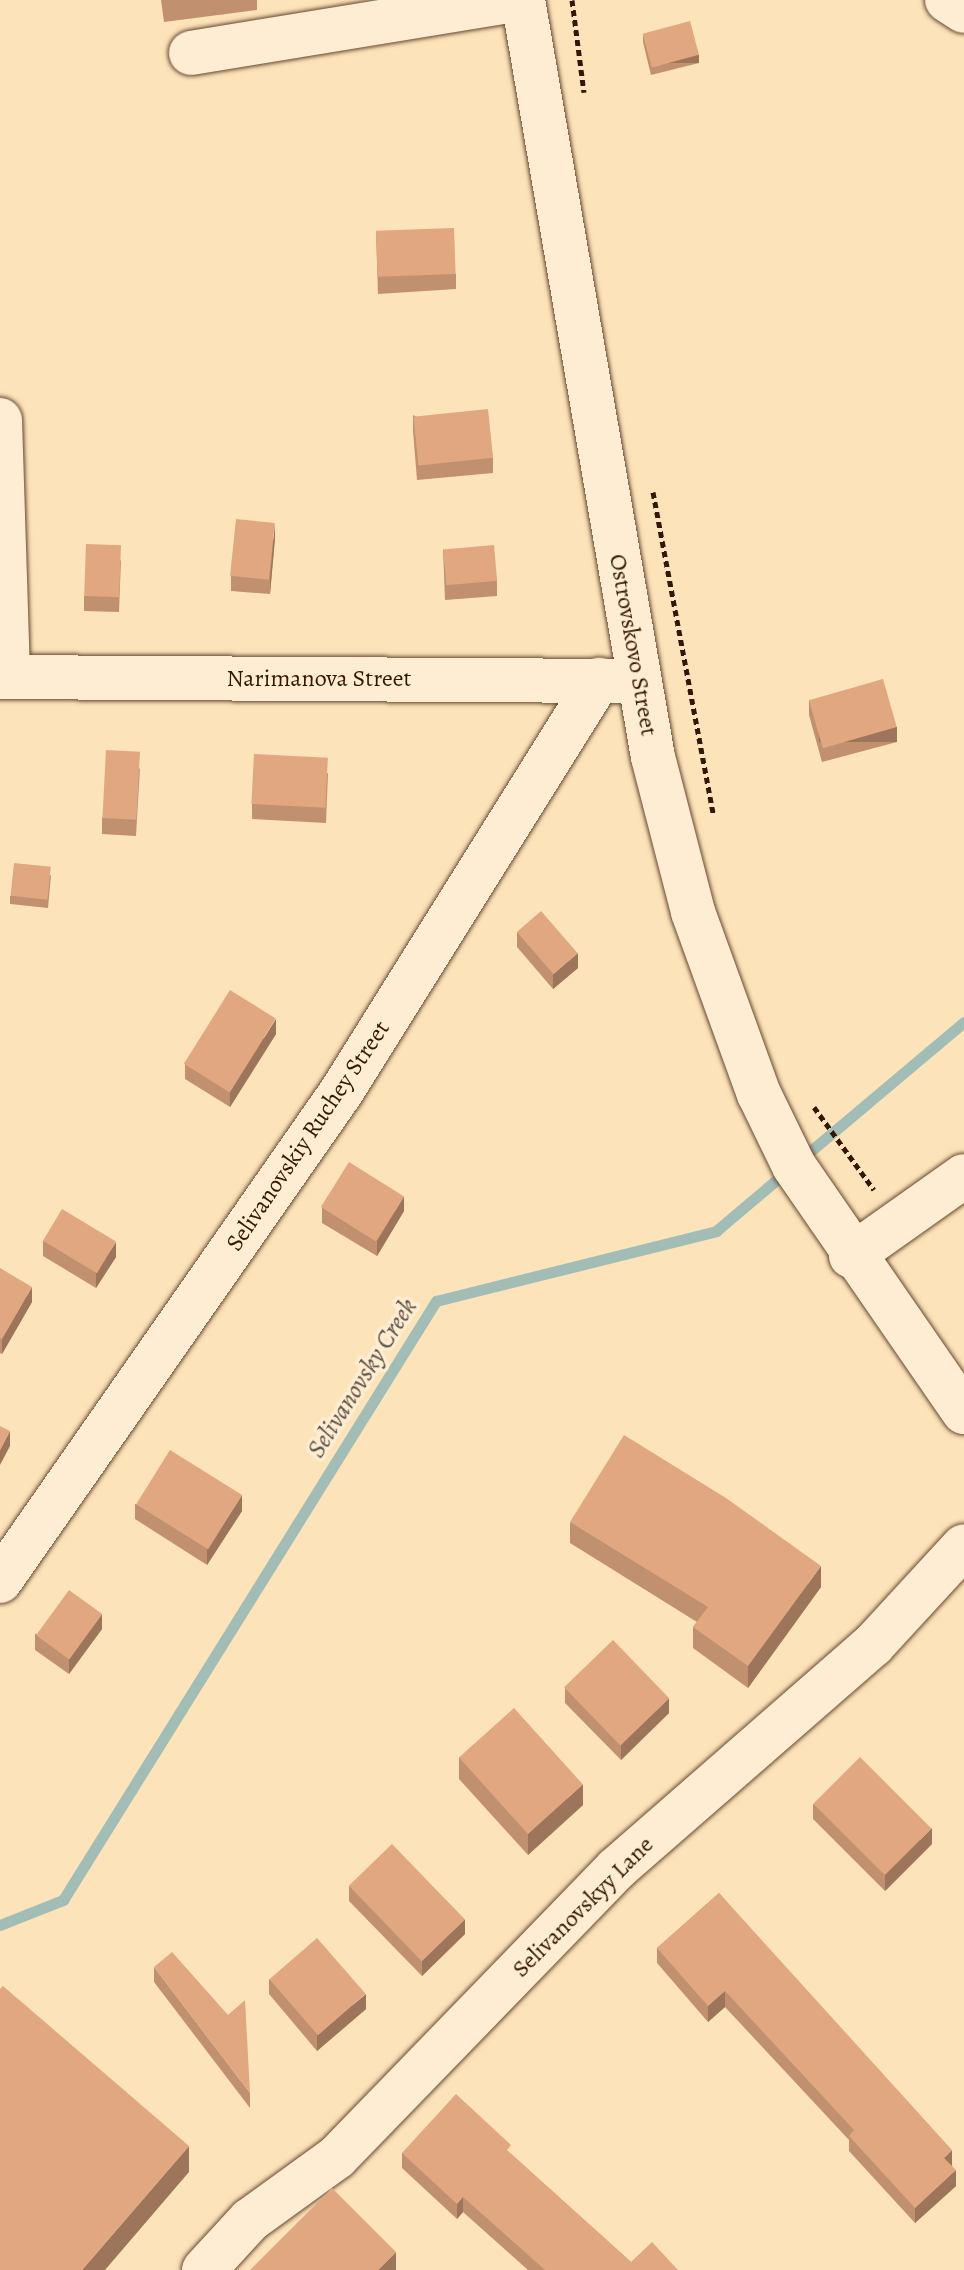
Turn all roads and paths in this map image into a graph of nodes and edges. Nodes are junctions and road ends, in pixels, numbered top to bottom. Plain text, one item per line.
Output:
1 (513, 0) edge
2 (523, 0) edge
3 (572, 0) edge
4 (947, 0) edge
5 (964, 11) edge
6 (191, 53) dead end
7 (587, 109) dead end
8 (0, 420) edge
9 (650, 476) dead end
10 (4, 677) edge
11 (619, 681) junction
12 (716, 827) dead end
13 (804, 1093) dead end
14 (964, 1176) edge
15 (898, 1223) junction
16 (851, 1256) junction
17 (964, 1412) edge
18 (964, 1546) edge
19 (0, 1581) edge
20 (204, 2270) edge

1 - 6 street
2 - 11 street, Ostrovskovo Street
3 - 7 path
4 - 5 street
8 - 10 street
9 - 12 path
10 - 11 street, Narimanova Street
11 - 16 street, Ostrovskovo Street
11 - 19 street, Selivanovskiy Ruchey Street
13 - 15 path
14 - 15 street
15 - 16 street
16 - 17 street, Ostrovskovo Street
18 - 20 street, Selivanovskyy Lane

